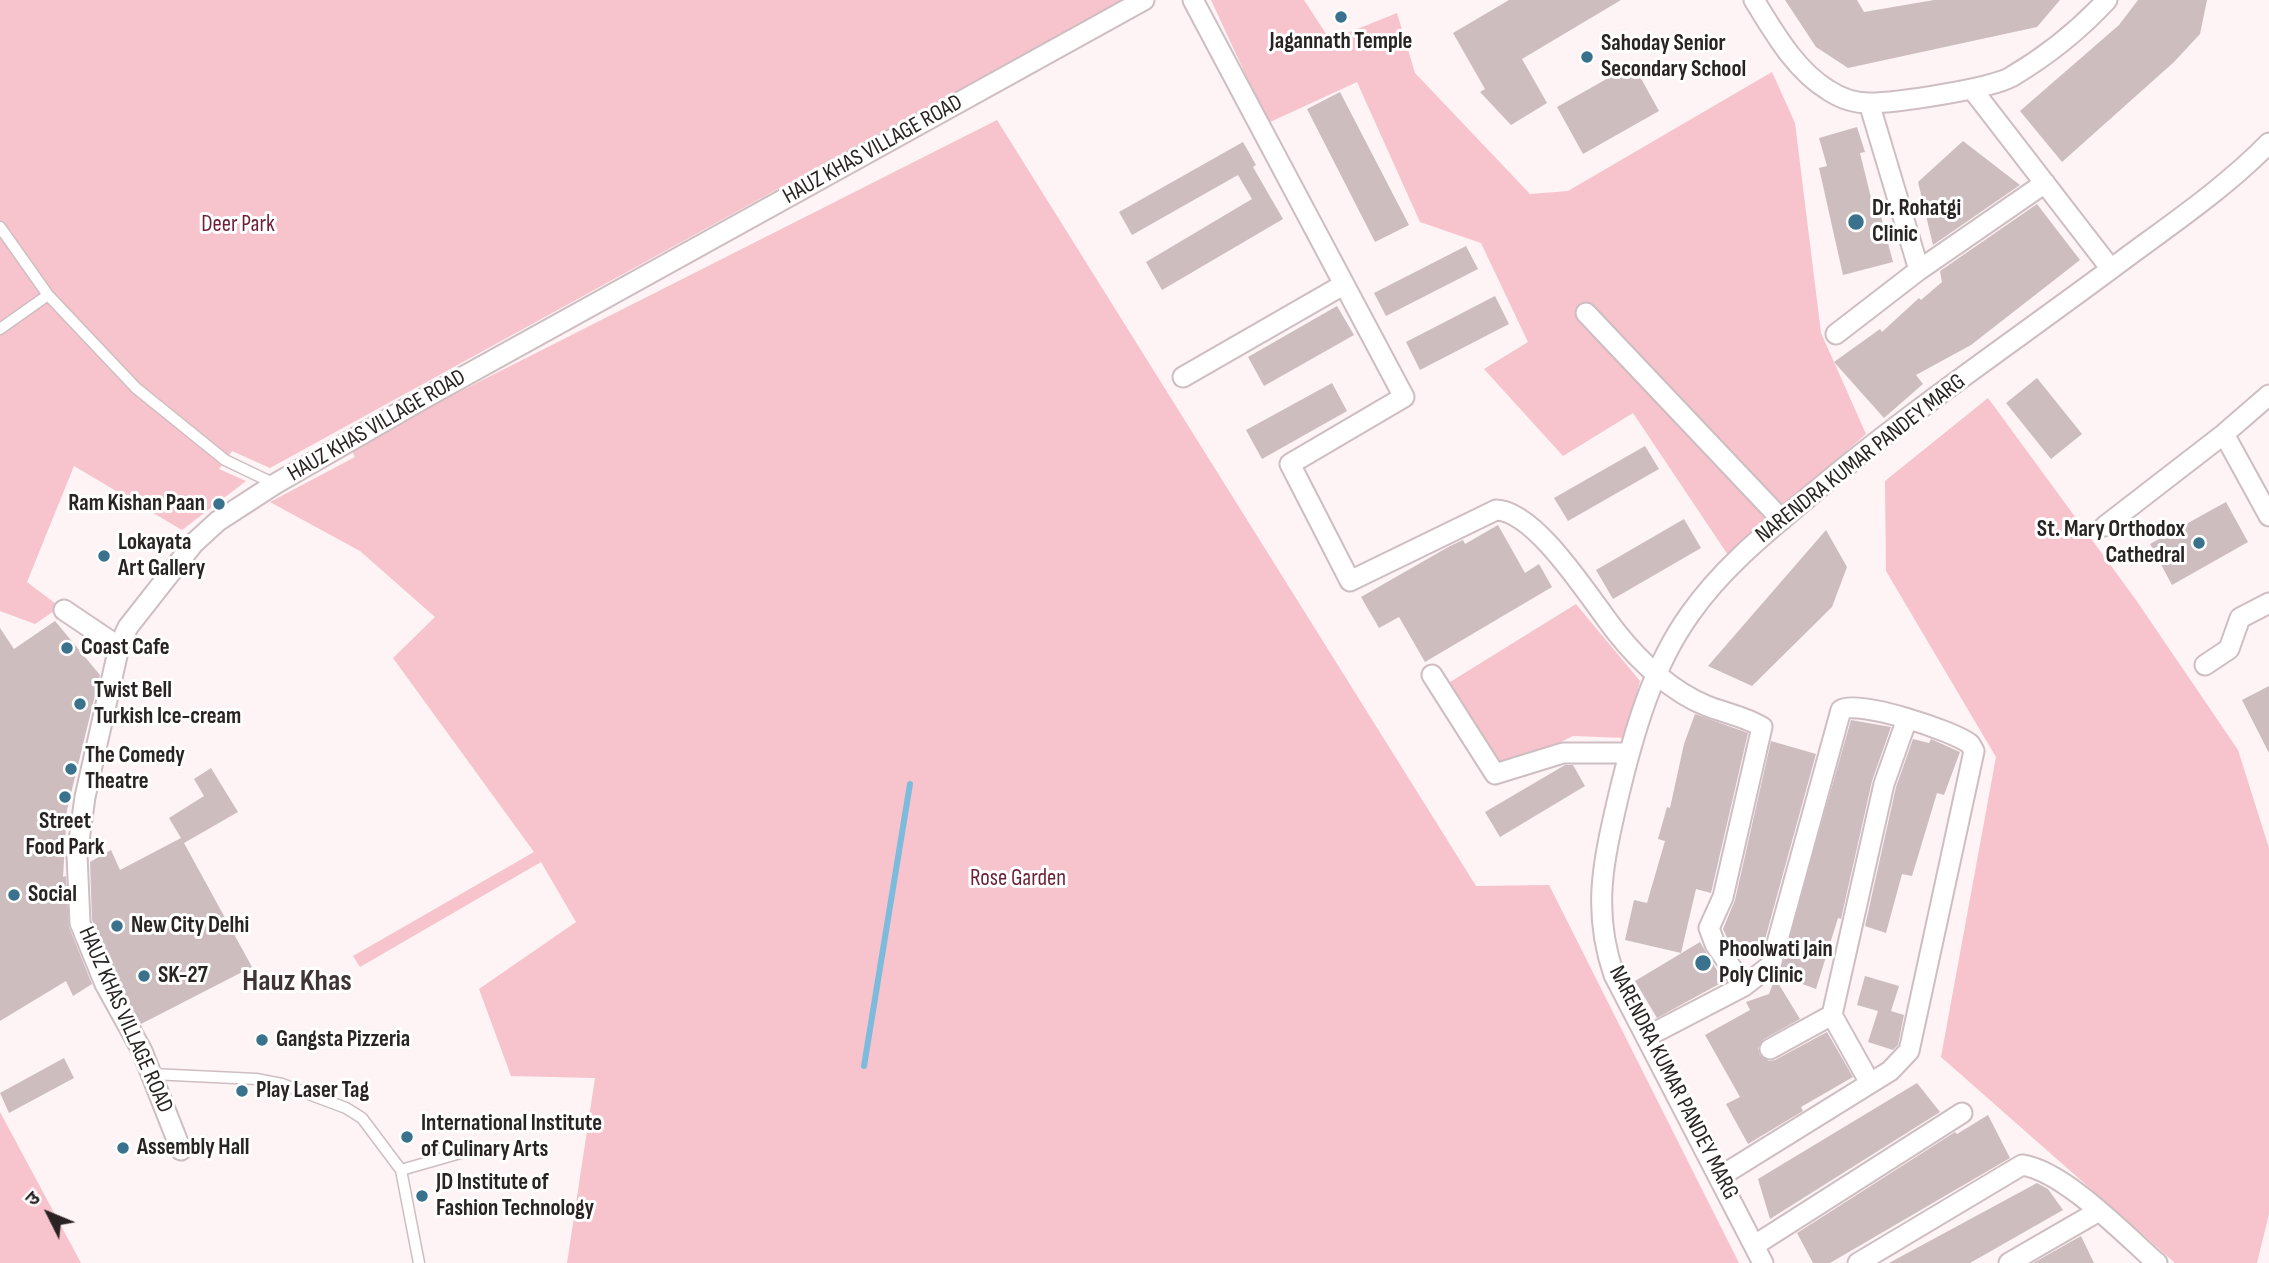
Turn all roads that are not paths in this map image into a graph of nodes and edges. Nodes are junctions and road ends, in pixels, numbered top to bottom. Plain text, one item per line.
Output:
1 (1144, 0) edge
2 (1193, 0) edge
3 (1754, 0) edge
4 (2107, 0) edge
5 (1972, 89) junction
6 (1869, 103) junction
7 (2265, 154) edge
8 (2045, 183) junction
9 (0, 227) edge
10 (2111, 269) junction
11 (1919, 270) junction
12 (1343, 285) junction
13 (48, 295) junction
14 (1587, 313) dead end
15 (0, 329) edge
16 (1836, 334) dead end
17 (1183, 377) dead end
18 (2269, 395) edge
19 (2224, 434) junction
20 (275, 484) junction
21 (2269, 516) edge
22 (1782, 520) junction
23 (2105, 526) dead end
24 (2269, 603) edge
25 (64, 610) dead end
26 (119, 647) junction
27 (2205, 665) dead end
28 (1657, 674) junction
29 (1432, 675) dead end
30 (1908, 719) junction
31 (1629, 753) junction
32 (1744, 986) junction
33 (1832, 1015) junction
34 (1646, 1037) junction
35 (1770, 1049) dead end
36 (152, 1074) junction
37 (1870, 1083) junction
38 (1962, 1113) dead end
39 (478, 1148) dead end
40 (181, 1150) dead end
41 (401, 1170) junction
42 (1721, 1176) junction
43 (2099, 1211) junction
44 (1755, 1244) junction
45 (419, 1263) edge
46 (1763, 1263) edge
47 (1858, 1263) edge
48 (2009, 1263) edge
49 (2157, 1263) edge

1 - 20 street, HAUZ KHAS VILLAGE ROAD
2 - 12 street
3 - 6 street
4 - 5 street
5 - 6 street
5 - 8 street
6 - 11 street
7 - 10 street, NARENDRA KUMAR PANDEY MARG
8 - 10 street
8 - 11 street
9 - 13 lane
10 - 22 street, NARENDRA KUMAR PANDEY MARG
11 - 16 street
12 - 17 street
12 - 28 street
13 - 15 lane
13 - 20 lane
14 - 22 street
18 - 19 street
19 - 21 street
19 - 23 street
20 - 26 street, HAUZ KHAS VILLAGE ROAD
22 - 28 street, NARENDRA KUMAR PANDEY MARG
24 - 27 street
25 - 26 street
26 - 36 street, HAUZ KHAS VILLAGE ROAD
28 - 31 street, NARENDRA KUMAR PANDEY MARG
28 - 32 street
29 - 31 street
30 - 32 street
30 - 33 street
30 - 37 street
31 - 34 street, NARENDRA KUMAR PANDEY MARG
32 - 34 street
33 - 35 street
33 - 37 street
34 - 42 street, NARENDRA KUMAR PANDEY MARG
36 - 40 street, HAUZ KHAS VILLAGE ROAD
36 - 41 lane
37 - 42 street
38 - 44 street
39 - 41 lane
41 - 45 lane
42 - 44 street, NARENDRA KUMAR PANDEY MARG
43 - 47 street
43 - 48 street
43 - 49 street
44 - 46 street, NARENDRA KUMAR PANDEY MARG

